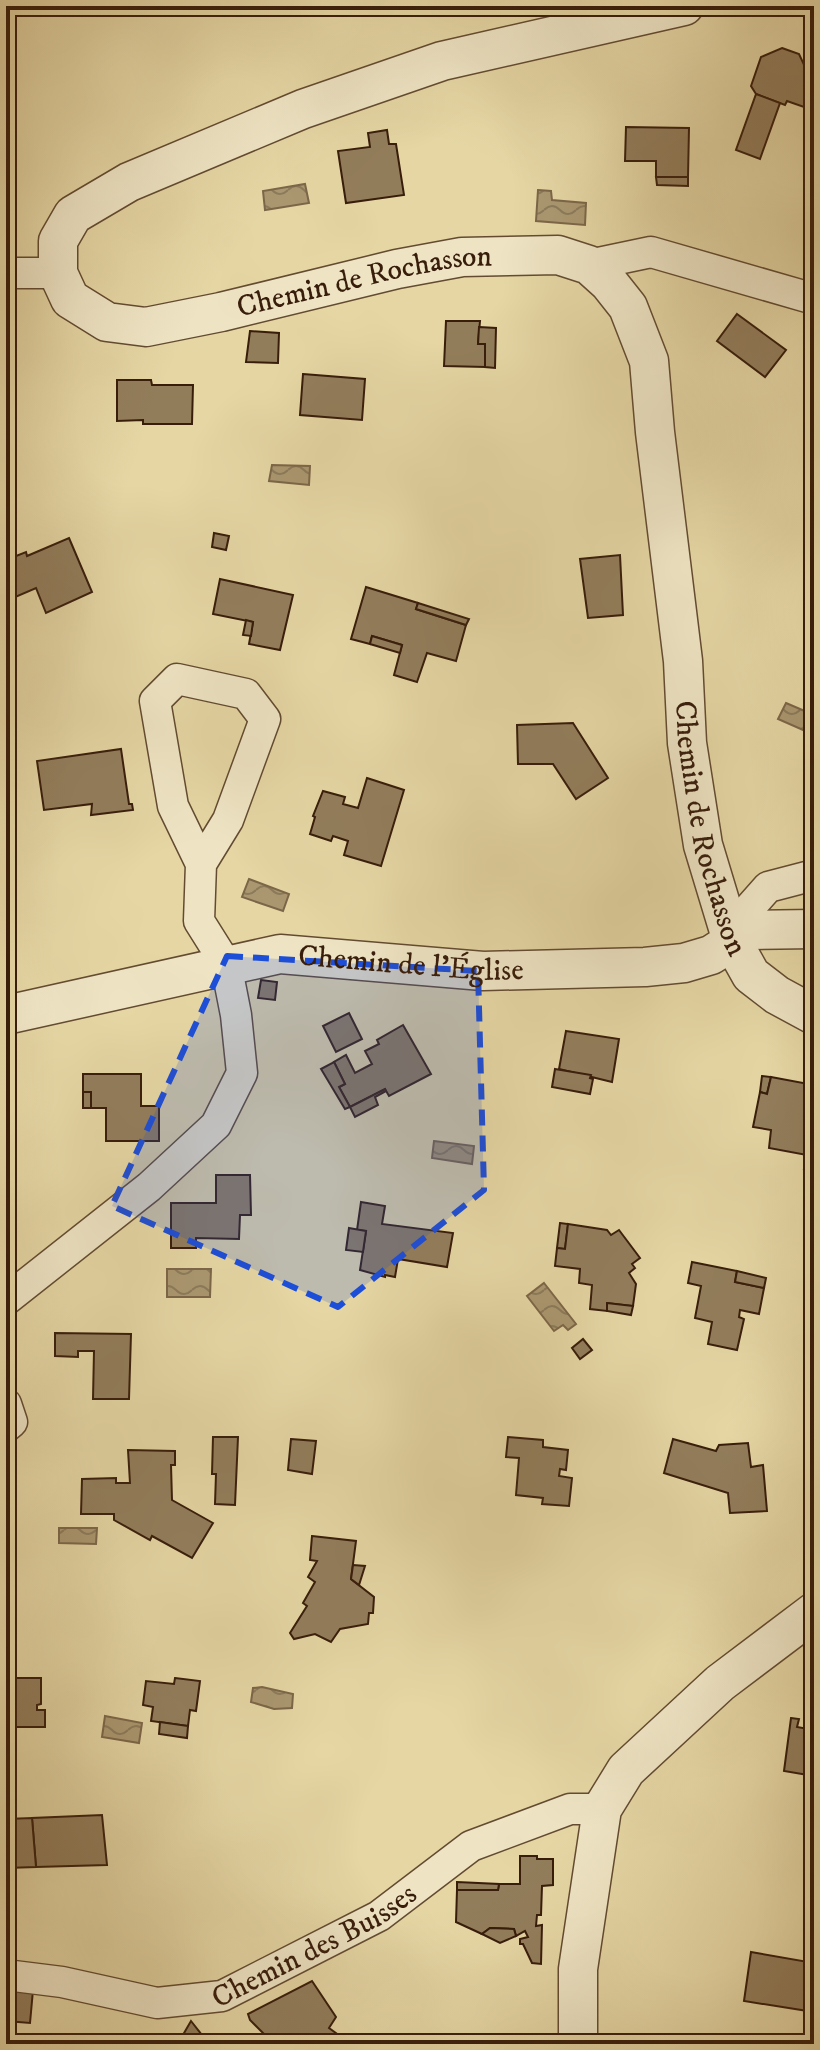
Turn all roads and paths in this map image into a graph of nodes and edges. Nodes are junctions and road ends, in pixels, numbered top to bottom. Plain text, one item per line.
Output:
1 (684, 6) edge
2 (589, 265) junction
3 (6, 273) edge
4 (58, 273) junction
5 (814, 299) edge
6 (201, 864) junction
7 (814, 875) edge
8 (814, 929) edge
9 (730, 936) junction
10 (226, 964) junction
11 (6, 1015) edge
12 (814, 1015) edge
13 (6, 1300) edge
14 (6, 1404) edge
15 (6, 1427) edge
16 (814, 1612) edge
17 (602, 1809) junction
18 (6, 1975) edge
19 (578, 2044) edge

1 - 4 street
2 - 4 street, Chemin de Rochasson
2 - 5 street
2 - 9 street, Chemin de Rochasson
3 - 4 street
6 - 6 street
6 - 10 street
7 - 9 street
8 - 9 street, Chemin de l'Église
9 - 10 street, Chemin de l'Église
9 - 12 street, Chemin de Rochasson
10 - 11 street, Chemin de l'Église
10 - 13 street
14 - 15 street
16 - 17 street
17 - 18 street, Chemin des Buisses
17 - 19 street

